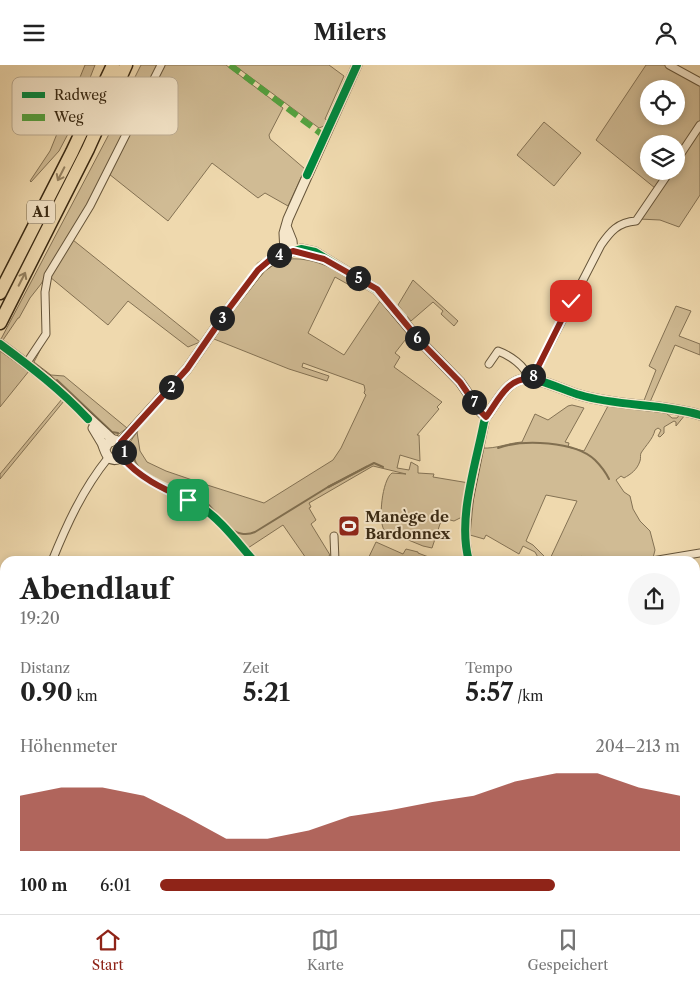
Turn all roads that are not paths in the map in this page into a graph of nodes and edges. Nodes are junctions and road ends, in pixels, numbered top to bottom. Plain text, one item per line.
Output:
1 (112, 65) edge
2 (126, 65) edge
3 (161, 65) edge
4 (357, 65) edge
5 (669, 65) edge
6 (107, 77) edge
7 (121, 77) edge
8 (155, 77) edge
9 (700, 81) edge
10 (700, 125) edge
11 (80, 135) edge
12 (94, 135) edge
13 (126, 135) edge
14 (685, 148) edge
15 (664, 180) edge
16 (289, 252) junction
17 (0, 293) edge
18 (0, 323) edge
19 (1, 345) edge
20 (26, 364) junction
21 (489, 364) dead end
22 (530, 379) junction
23 (700, 415) edge
24 (486, 417) junction
25 (88, 419) junction
26 (117, 441) junction
27 (106, 453) junction
28 (122, 457) junction
29 (334, 536) dead end
30 (54, 556) edge
31 (250, 556) edge
32 (335, 556) edge
33 (468, 556) edge

1 -> 6 highway, A1
7 -> 2 highway, A1
3 - 8 street
4 - 16 street
5 - 9 street
10 - 14 street
11 -> 17 highway, A1
18 -> 12 highway, A1
13 - 20 street
15 - 22 street
16 - 24 street
16 - 26 street
19 - 20 street
20 - 25 street
21 - 22 street
22 - 23 street
22 - 24 street
24 - 33 street
25 - 26 street
25 - 27 street
26 - 27 street
26 - 28 street
27 - 28 street
27 - 30 street
28 - 31 street
29 - 32 street

